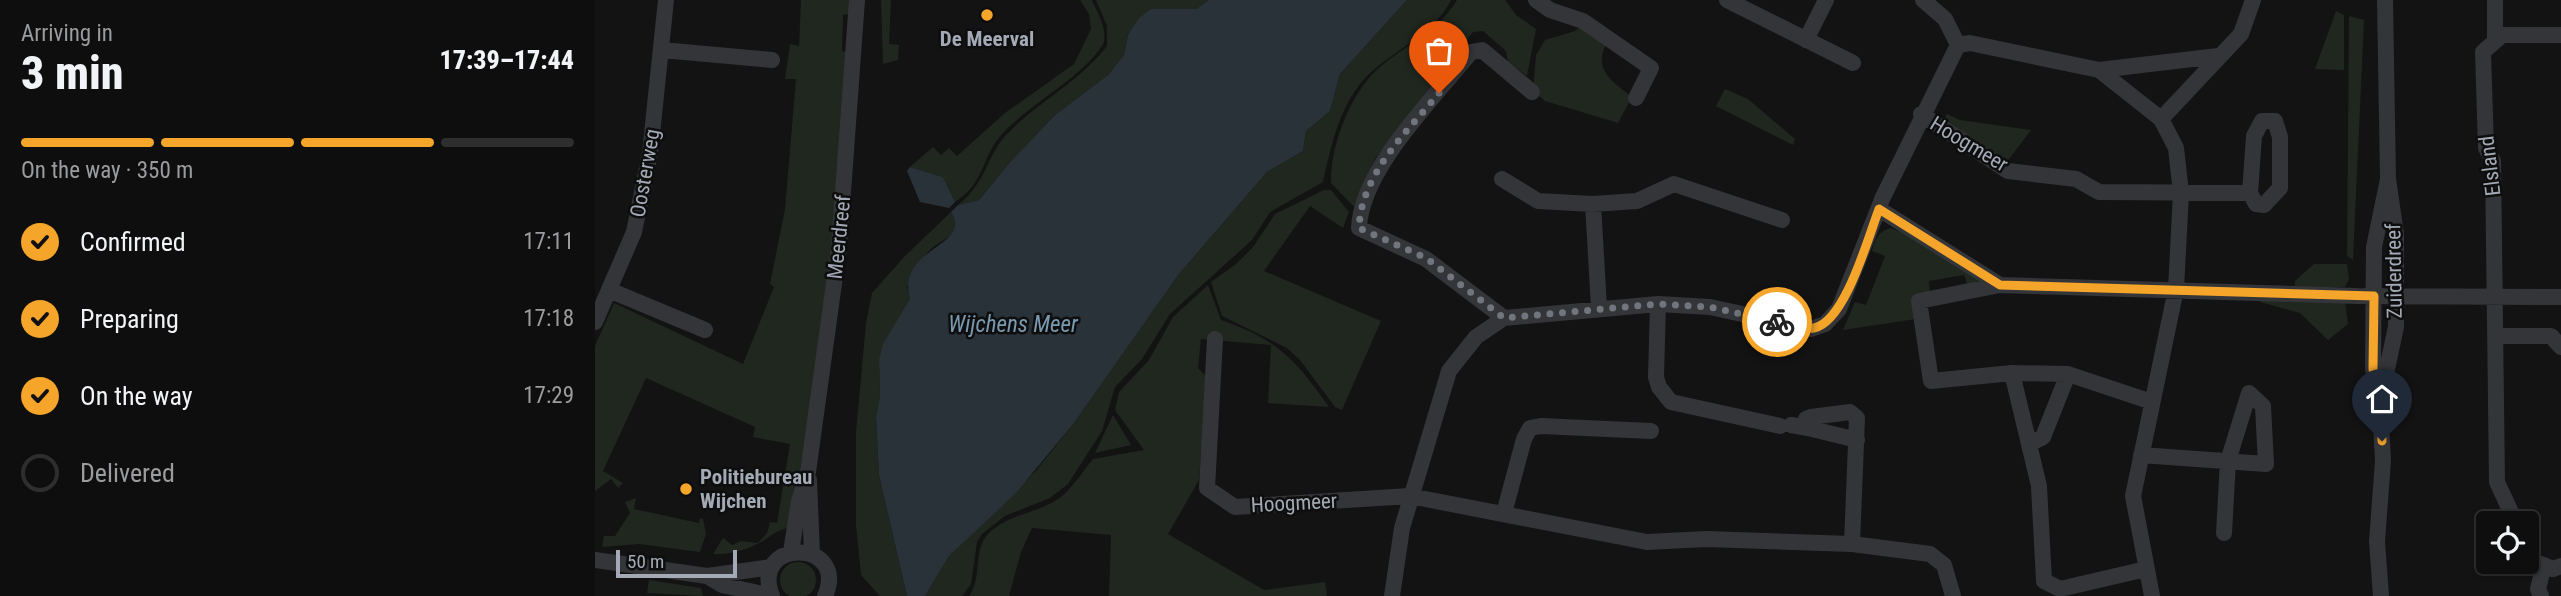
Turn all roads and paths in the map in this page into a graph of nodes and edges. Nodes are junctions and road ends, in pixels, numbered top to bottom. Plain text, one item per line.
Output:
1 (666, 0) edge
2 (857, 0) edge
3 (1536, 0) edge
4 (1727, 0) edge
5 (1826, 0) edge
6 (1923, 0) edge
7 (2253, 0) edge
8 (2385, 0) edge
9 (2495, 0) edge
10 (2561, 35) edge
11 (2495, 39) junction
12 (1806, 40) junction
13 (1958, 45) junction
14 (661, 50) junction
15 (2218, 56) junction
16 (772, 60) dead end
17 (1853, 63) dead end
18 (2099, 70) junction
19 (1532, 92) dead end
20 (1636, 98) dead end
21 (1921, 114) junction
22 (2161, 119) junction
23 (1502, 179) dead end
24 (2388, 179) junction
25 (2181, 193) junction
26 (2250, 193) junction
27 (1593, 204) junction
28 (1879, 209) junction
29 (1782, 220) dead end
30 (2000, 285) junction
31 (2176, 289) junction
32 (609, 290) junction
33 (2374, 296) junction
34 (2396, 296) junction
35 (2561, 297) edge
36 (2497, 298) junction
37 (1658, 304) junction
38 (1599, 307) junction
39 (1504, 318) junction
40 (595, 322) edge
41 (705, 330) dead end
42 (2497, 336) junction
43 (1215, 339) dead end
44 (2561, 347) edge
45 (2012, 373) junction
46 (2068, 374) junction
47 (2152, 402) junction
48 (2380, 402) junction
49 (1808, 428) junction
50 (1651, 430) dead end
51 (1857, 440) junction
52 (2031, 443) junction
53 (2141, 455) junction
54 (808, 472) junction
55 (1410, 496) junction
56 (2510, 511) edge
57 (1504, 513) junction
58 (2224, 533) dead end
59 (1852, 544) junction
60 (791, 552) junction
61 (812, 554) junction
62 (595, 560) edge
63 (2539, 563) edge
64 (2544, 565) junction
65 (2561, 566) edge
66 (772, 567) junction
67 (2146, 569) junction
68 (707, 576) junction
69 (831, 594) edge
70 (772, 596) edge
71 (1392, 596) edge
72 (1953, 596) edge
73 (2152, 596) edge
74 (2381, 596) edge
75 (2541, 596) edge

1 - 14 street, Oosterweg
2 - 54 street, Meerdreef
3 - 20 street
4 - 12 street
5 - 12 street
6 - 13 street
7 - 15 street
8 - 24 street, Zuiderdreef
9 - 11 street, Elsland
10 - 11 street
11 - 36 street, Elsland
12 - 17 street
13 - 18 street
13 - 21 street, Hoogmeer
14 - 16 street
14 - 32 street, Oosterweg
15 - 18 street
15 - 22 street
18 - 22 street
19 - 39 street
21 - 25 street, Hoogmeer
21 - 28 street, Hoogmeer
22 - 25 street
23 - 27 street
24 - 33 street, Zuiderdreef
24 - 34 street, Zuiderdreef
25 - 26 street, Hoogmeer
25 - 31 street
26 - 26 street, Hoogmeer
27 - 29 street
27 - 38 street
28 - 30 street
28 - 37 street, Hoogmeer
30 - 31 street
30 - 45 street
31 - 33 street
31 - 47 street
32 - 40 street, Oosterweg
32 - 41 street
33 - 34 street
33 - 48 street, Zuiderdreef
34 - 36 street
34 - 48 street, Zuiderdreef
35 - 36 street
36 - 42 street, Elsland
37 - 38 street, Hoogmeer
37 - 49 street
38 - 39 street, Hoogmeer
39 - 55 street, Hoogmeer
42 - 44 street
42 - 56 street, Elsland
43 - 55 street, Hoogmeer
45 - 46 street
45 - 52 street
46 - 47 street
46 - 52 street
47 - 53 street
48 - 74 street, Zuiderdreef
49 - 51 street
49 - 51 street
50 - 57 street
51 - 59 street
52 - 67 street
53 - 58 street
53 - 67 street
54 - 60 street, Meerdreef
54 - 61 street, Meerdreef
55 - 57 street, Hoogmeer
55 - 71 street, Hoogmeer
57 - 59 street, Hoogmeer
59 - 72 street, Hoogmeer
60 - 61 street
60 - 66 street
61 - 69 street
62 - 68 street
63 - 64 street
64 - 65 street
64 - 75 street
66 - 68 street
66 - 70 street
67 - 73 street
68 - 70 street

